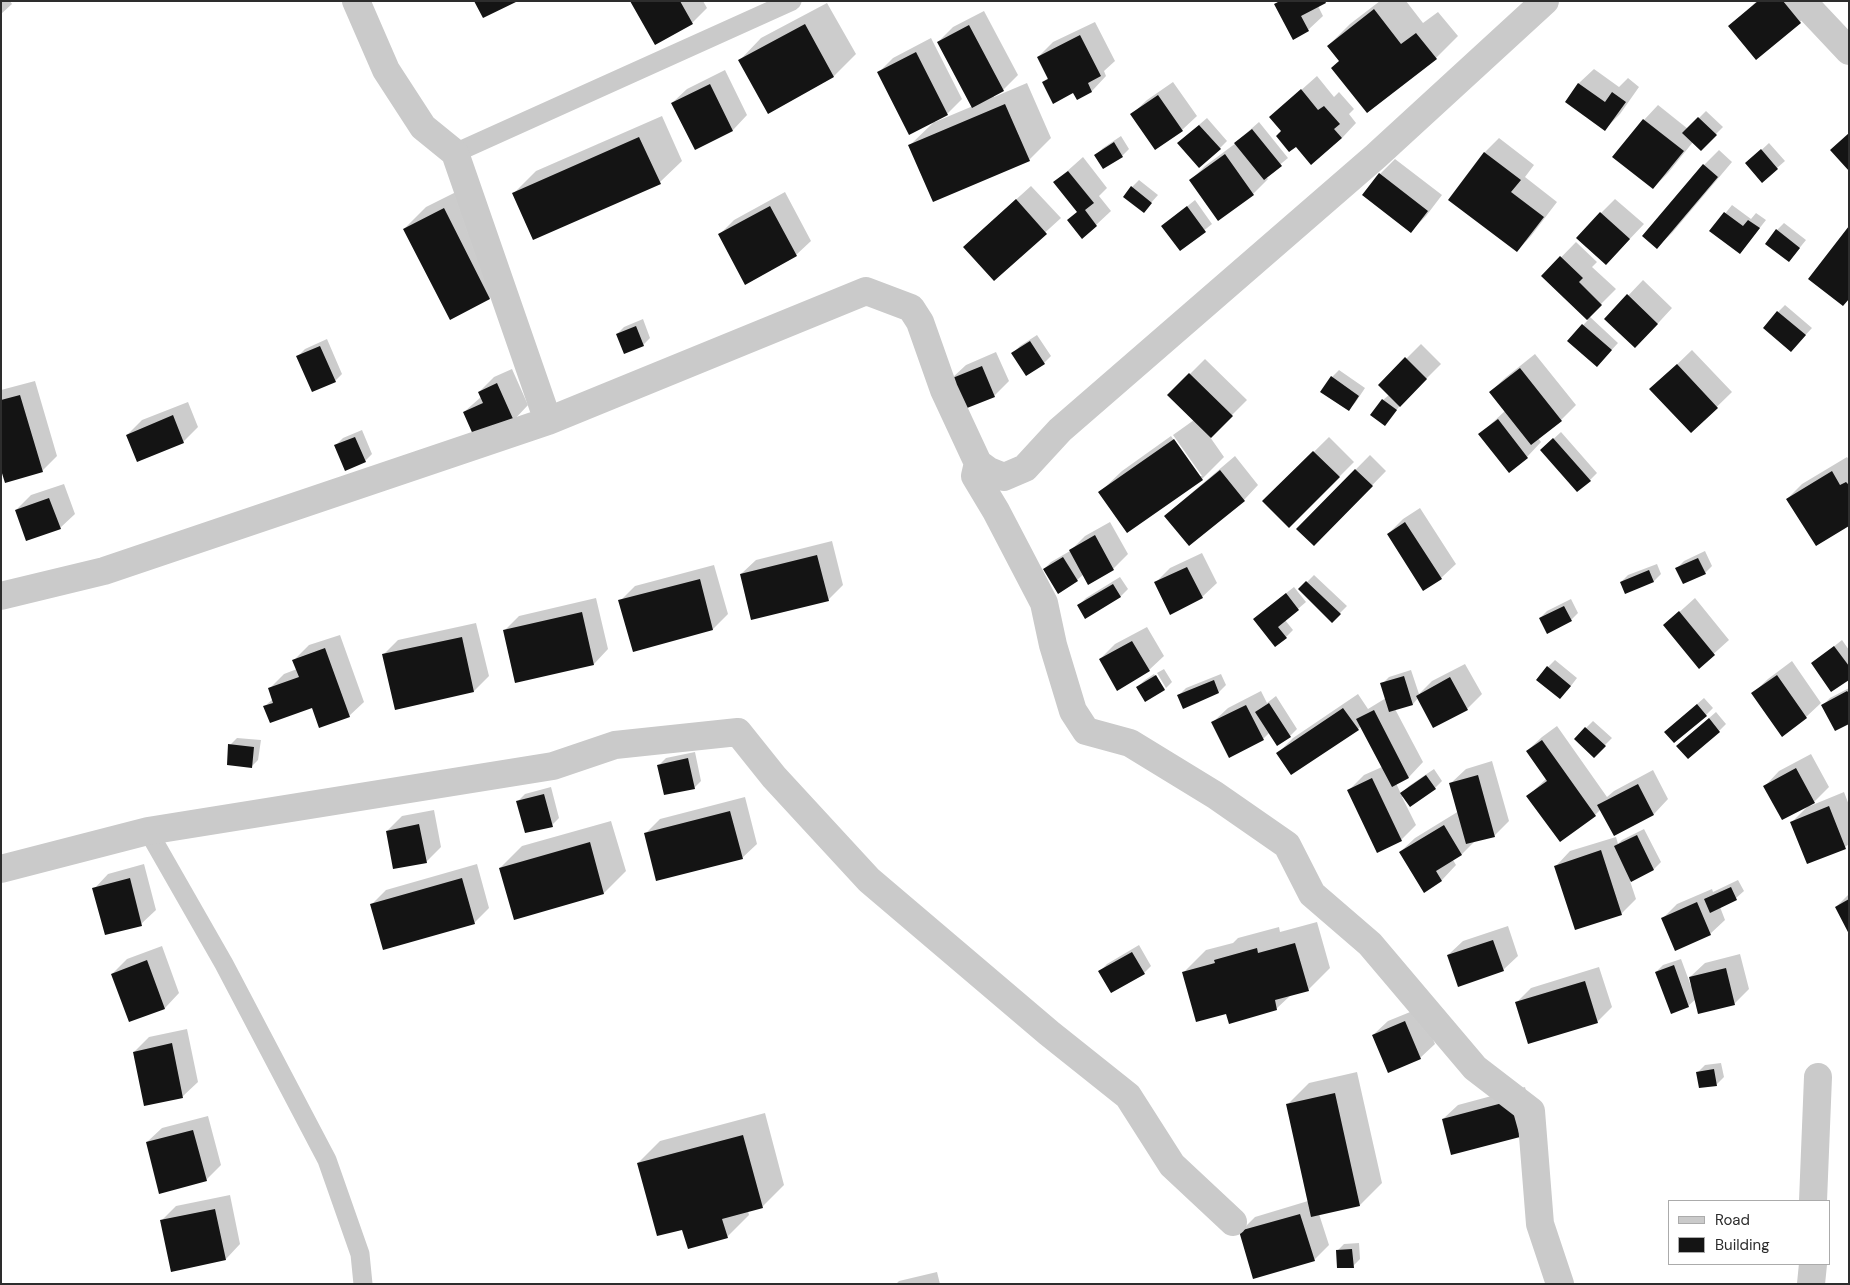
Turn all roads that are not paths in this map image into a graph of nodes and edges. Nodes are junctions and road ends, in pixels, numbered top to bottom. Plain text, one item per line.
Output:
1 (356, 1) edge
2 (792, 1) edge
3 (1546, 1) edge
4 (1802, 1) edge
5 (1849, 51) edge
6 (455, 153) junction
7 (548, 420) junction
8 (978, 464) junction
9 (1, 596) edge
10 (148, 831) junction
11 (1, 869) edge
12 (1818, 1077) dead end
13 (1813, 1200) edge
14 (1233, 1222) dead end
15 (1813, 1265) edge
16 (363, 1284) edge
17 (1560, 1284) edge
18 (1811, 1284) edge

1 - 6 street
2 - 6 lane
3 - 8 street
4 - 5 street
6 - 7 street
7 - 8 street
7 - 9 street
8 - 17 street
10 - 11 street
10 - 14 street
10 - 16 lane
12 - 13 street
15 - 18 street

